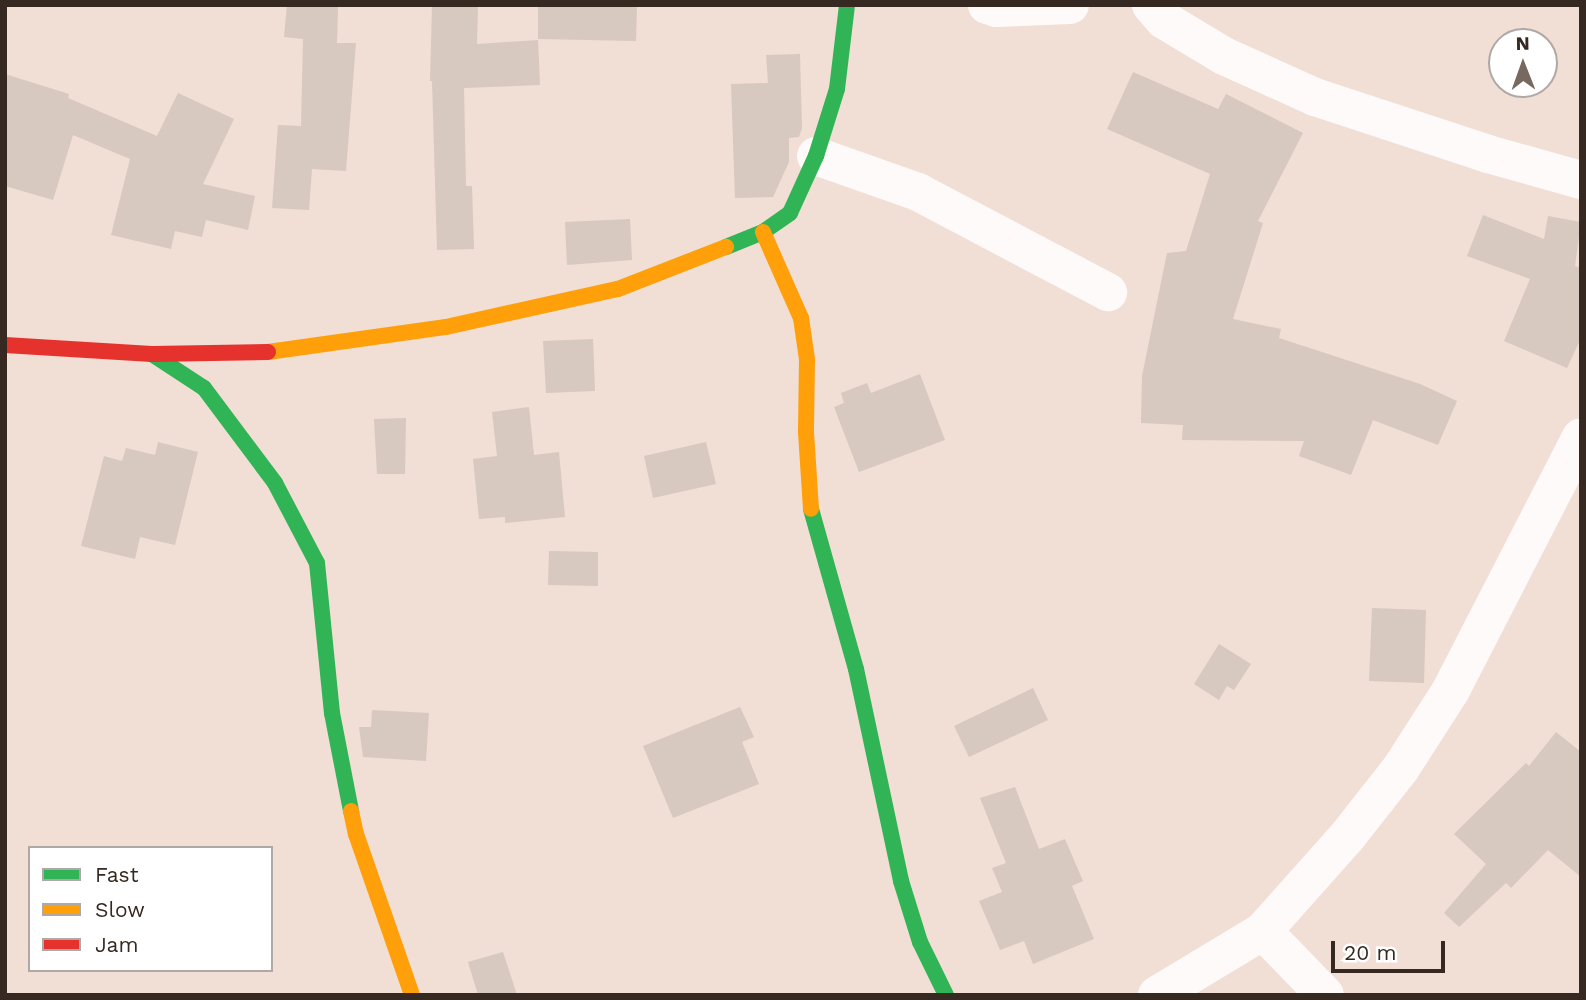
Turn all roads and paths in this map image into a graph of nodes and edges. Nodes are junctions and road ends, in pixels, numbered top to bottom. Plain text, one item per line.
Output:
1 (847, 5) edge
2 (987, 5) edge
3 (1070, 5) edge
4 (1151, 5) edge
5 (816, 156) junction
6 (1581, 180) edge
7 (763, 232) junction
8 (1108, 292) dead end
9 (5, 345) edge
10 (152, 354) junction
11 (1581, 437) edge
12 (1263, 931) junction
13 (412, 995) edge
14 (946, 995) edge
15 (1157, 995) edge
16 (1325, 995) edge

1 - 5 street
2 - 3 street
4 - 6 street
5 - 7 street
5 - 8 street
7 - 10 street
7 - 14 street
9 - 10 street
10 - 13 street
11 - 12 street
12 - 15 street
12 - 16 street

